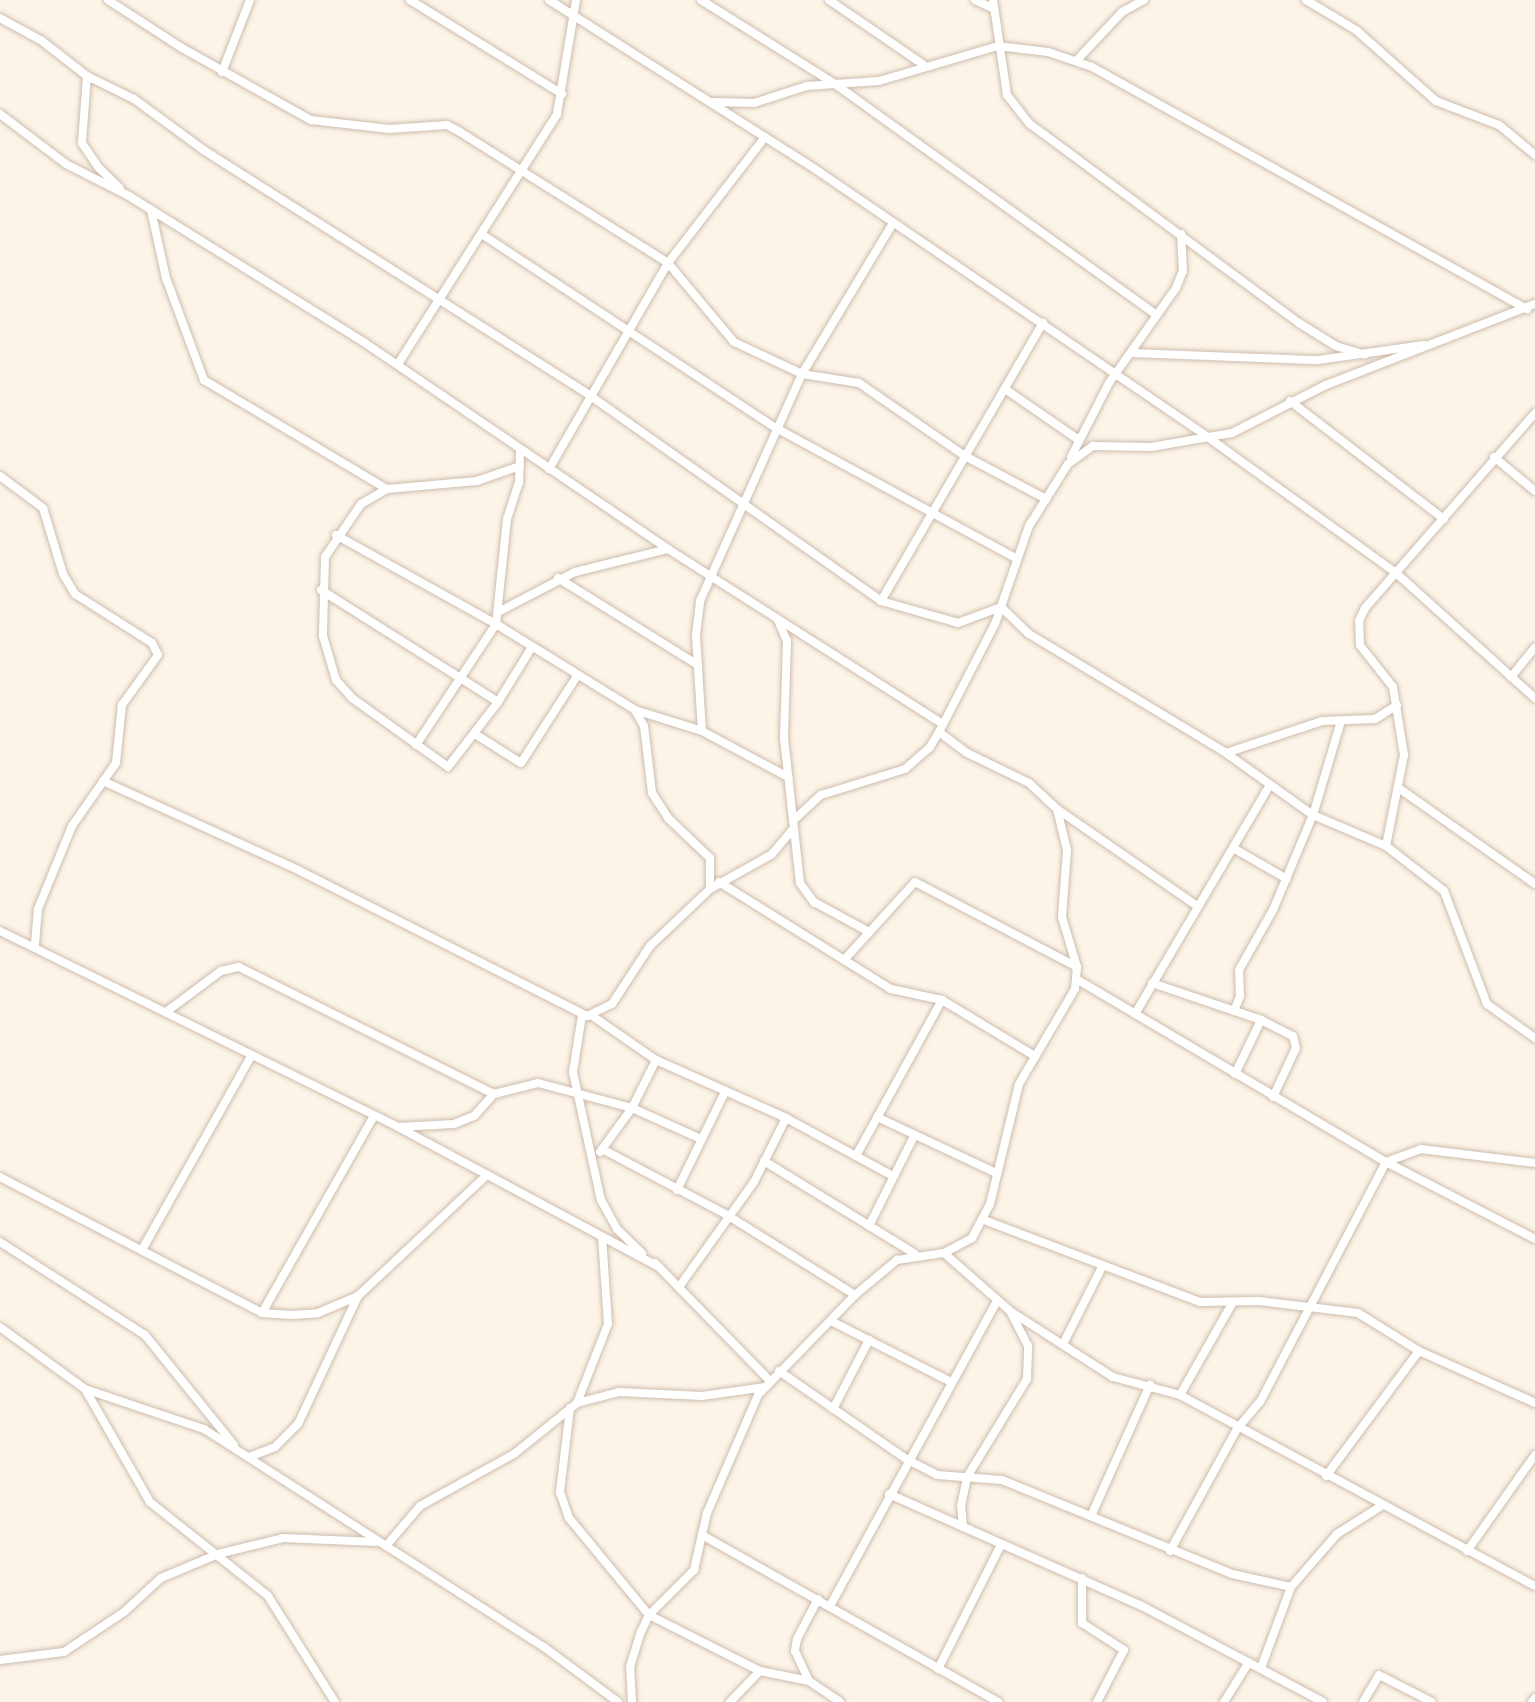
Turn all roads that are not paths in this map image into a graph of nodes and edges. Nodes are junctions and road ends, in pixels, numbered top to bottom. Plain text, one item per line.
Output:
1 (108, 0) edge
2 (250, 0) edge
3 (410, 0) edge
4 (549, 0) edge
5 (576, 0) edge
6 (701, 0) edge
7 (829, 0) edge
8 (975, 0) edge
9 (1144, 0) edge
10 (1306, 0) edge
11 (994, 4) edge
12 (574, 16) junction
13 (0, 18) edge
14 (998, 46) junction
15 (1077, 60) junction
16 (924, 65) junction
17 (222, 72) junction
18 (87, 76) junction
19 (835, 84) junction
20 (562, 94) junction
21 (710, 102) junction
22 (0, 114) edge
23 (765, 137) junction
24 (1535, 155) edge
25 (522, 174) junction
26 (129, 196) junction
27 (151, 210) junction
28 (893, 223) junction
29 (1181, 234) junction
30 (483, 235) junction
31 (668, 263) junction
32 (441, 301) junction
33 (1531, 307) edge
34 (1158, 315) junction
35 (1043, 323) junction
36 (630, 330) junction
37 (1445, 341) junction
38 (1132, 353) junction
39 (1365, 355) junction
40 (398, 364) junction
41 (1117, 373) junction
42 (802, 374) junction
43 (1005, 389) junction
44 (592, 397) junction
45 (1290, 401) junction
46 (1535, 413) edge
47 (776, 428) junction
48 (1209, 438) junction
49 (1079, 440) junction
50 (520, 449) junction
51 (965, 456) junction
52 (1494, 457) junction
53 (1068, 464) junction
54 (520, 466) junction
55 (549, 470) junction
56 (0, 476) edge
57 (387, 489) junction
58 (1535, 491) edge
59 (1046, 499) junction
60 (742, 500) junction
61 (930, 515) junction
62 (1444, 519) junction
63 (336, 536) junction
64 (668, 549) junction
65 (1015, 558) junction
66 (1396, 573) junction
67 (714, 576) junction
68 (558, 578) junction
69 (321, 590) junction
70 (881, 601) junction
71 (1001, 607) junction
72 (498, 612) junction
73 (778, 619) junction
74 (496, 624) junction
75 (532, 647) junction
76 (1535, 647) edge
77 (698, 665) junction
78 (577, 676) junction
79 (1512, 676) junction
80 (461, 678) junction
81 (1535, 698) edge
82 (498, 702) junction
83 (1397, 705) junction
84 (635, 710) junction
85 (1341, 721) junction
86 (940, 727) junction
87 (702, 731) junction
88 (475, 734) junction
89 (416, 745) junction
90 (1226, 753) junction
91 (789, 777) junction
92 (104, 781) junction
93 (1270, 785) junction
94 (1400, 789) junction
95 (1057, 809) junction
96 (1313, 816) junction
97 (796, 818) junction
98 (793, 829) junction
99 (1386, 846) junction
100 (1233, 848) junction
101 (1287, 879) junction
102 (718, 882) junction
103 (1535, 884) edge
104 (710, 889) junction
105 (1197, 906) junction
106 (0, 931) edge
107 (868, 932) junction
108 (35, 947) junction
109 (844, 960) junction
110 (1077, 967) junction
111 (1077, 980) junction
112 (1152, 983) junction
113 (942, 1000) junction
114 (1234, 1011) junction
115 (166, 1012) junction
116 (1134, 1014) junction
117 (587, 1015) junction
118 (1261, 1020) junction
119 (1535, 1038) edge
120 (251, 1056) junction
121 (1035, 1056) junction
122 (656, 1060) junction
123 (1235, 1074) junction
124 (577, 1090) junction
125 (725, 1092) junction
126 (494, 1094) junction
127 (1273, 1097) junction
128 (632, 1108) junction
129 (374, 1116) junction
130 (877, 1117) junction
131 (786, 1118) junction
132 (398, 1127) junction
133 (914, 1136) junction
134 (700, 1139) junction
135 (602, 1149) junction
136 (857, 1154) junction
137 (594, 1160) junction
138 (764, 1161) junction
139 (1386, 1162) junction
140 (1535, 1162) edge
141 (996, 1173) junction
142 (487, 1175) junction
143 (893, 1176) junction
144 (0, 1177) edge
145 (677, 1190) junction
146 (727, 1215) junction
147 (984, 1220) junction
148 (869, 1226) junction
149 (602, 1237) junction
150 (1535, 1239) edge
151 (0, 1242) edge
152 (143, 1248) junction
153 (944, 1253) junction
154 (915, 1254) junction
155 (659, 1267) junction
156 (1102, 1267) junction
157 (679, 1287) junction
158 (855, 1295) junction
159 (358, 1296) junction
160 (997, 1301) junction
161 (1232, 1304) junction
162 (1309, 1306) junction
163 (1010, 1311) junction
164 (262, 1313) junction
165 (831, 1321) junction
166 (0, 1327) edge
167 (869, 1340) junction
168 (1064, 1342) junction
169 (1419, 1351) junction
170 (779, 1371) junction
171 (951, 1382) junction
172 (767, 1384) junction
173 (1150, 1385) junction
174 (84, 1389) junction
175 (1179, 1395) junction
176 (1535, 1403) edge
177 (574, 1405) junction
178 (833, 1409) junction
179 (1237, 1429) junction
180 (238, 1450) junction
181 (1535, 1455) edge
182 (249, 1458) junction
183 (906, 1459) junction
184 (1326, 1476) junction
185 (968, 1477) junction
186 (889, 1494) junction
187 (1383, 1506) junction
188 (1091, 1516) junction
189 (963, 1527) junction
190 (702, 1535) junction
191 (383, 1544) junction
192 (1001, 1545) junction
193 (1170, 1551) junction
194 (1467, 1551) junction
195 (218, 1554) junction
196 (1082, 1578) junction
197 (1535, 1586) edge
198 (1291, 1587) junction
199 (818, 1599) junction
200 (830, 1606) junction
201 (649, 1616) junction
202 (0, 1660) edge
203 (1249, 1662) junction
204 (1261, 1668) junction
205 (938, 1669) junction
206 (760, 1671) junction
207 (809, 1681) junction
208 (1535, 1698) edge
209 (335, 1702) edge
210 (618, 1702) edge
211 (632, 1702) edge
212 (730, 1702) edge
213 (840, 1702) edge
214 (998, 1702) edge
215 (1097, 1702) edge
216 (1224, 1702) edge
217 (1323, 1702) edge
218 (1363, 1702) edge
219 (1432, 1702) edge
220 (1532, 1702) edge

1 - 17 street
2 - 17 street
3 - 20 street
4 - 12 street
5 - 12 street
6 - 19 street
7 - 16 street
8 - 11 street
9 - 15 street
10 - 24 street
11 - 14 street
12 - 20 street
12 - 21 street
13 - 18 street
14 - 15 street
14 - 16 street
14 - 29 street
15 - 33 street
16 - 19 street
17 - 25 street
18 - 26 street
18 - 32 street
19 - 21 street
19 - 34 street
20 - 25 street
21 - 23 street
22 - 26 street
23 - 28 street
23 - 31 street
25 - 30 street
25 - 31 street
26 - 27 street
27 - 40 street
27 - 57 street
28 - 35 street
28 - 42 street
29 - 34 street
29 - 39 street
30 - 32 street
30 - 36 street
31 - 36 street
31 - 42 street
32 - 40 street
32 - 44 street
33 - 37 street
34 - 38 street
35 - 41 street
35 - 43 street
36 - 44 street
36 - 47 street
37 - 39 street
37 - 45 street
38 - 39 street
38 - 41 street
40 - 50 street
41 - 48 street
41 - 49 street
42 - 47 street
42 - 51 street
43 - 49 street
43 - 51 street
44 - 55 street
44 - 60 street
45 - 48 street
45 - 62 street
46 - 52 street
47 - 60 street
47 - 61 street
48 - 53 street
48 - 66 street
49 - 53 street
50 - 54 street
50 - 55 street
51 - 59 street
51 - 61 street
52 - 58 street
52 - 62 street
53 - 59 street
54 - 57 street
54 - 72 street
55 - 64 street
56 - 92 street
57 - 63 street
59 - 65 street
60 - 67 street
60 - 70 street
61 - 65 street
61 - 70 street
62 - 66 street
63 - 69 street
63 - 74 street
64 - 67 street
64 - 68 street
65 - 71 street
66 - 79 street
66 - 83 street
67 - 73 street
67 - 77 street
68 - 72 street
68 - 77 street
69 - 80 street
69 - 89 street
70 - 71 street
71 - 86 street
71 - 90 street
72 - 74 street
73 - 86 street
73 - 91 street
74 - 75 street
74 - 80 street
75 - 78 street
75 - 82 street
76 - 79 street
77 - 87 street
78 - 84 street
78 - 88 street
79 - 81 street
80 - 82 street
80 - 89 street
82 - 88 street
83 - 85 street
83 - 94 street
84 - 87 street
84 - 104 street
85 - 90 street
85 - 96 street
86 - 95 street
86 - 97 street
87 - 91 street
88 - 89 street
90 - 93 street
91 - 97 street
92 - 108 street
92 - 117 street
93 - 96 street
93 - 100 street
94 - 99 street
94 - 103 street
95 - 105 street
95 - 110 street
96 - 99 street
96 - 101 street
97 - 98 street
98 - 102 street
98 - 107 street
99 - 119 street
100 - 101 street
100 - 105 street
101 - 114 street
102 - 104 street
102 - 109 street
104 - 117 street
105 - 112 street
106 - 108 street
107 - 109 street
107 - 110 street
108 - 115 street
109 - 113 street
110 - 111 street
111 - 116 street
111 - 121 street
112 - 114 street
112 - 116 street
113 - 121 street
113 - 130 street
114 - 118 street
115 - 120 street
115 - 126 street
116 - 123 street
117 - 122 street
117 - 124 street
118 - 123 street
118 - 127 street
120 - 129 street
120 - 152 street
121 - 141 street
122 - 125 street
122 - 128 street
123 - 127 street
124 - 126 street
124 - 128 street
124 - 137 street
125 - 131 street
125 - 134 street
126 - 132 street
127 - 139 street
128 - 134 street
128 - 135 street
129 - 132 street
129 - 164 street
130 - 133 street
130 - 136 street
131 - 136 street
131 - 138 street
132 - 142 street
133 - 141 street
133 - 143 street
134 - 145 street
135 - 137 street
135 - 145 street
136 - 143 street
137 - 155 street
138 - 146 street
138 - 148 street
139 - 140 street
139 - 150 street
139 - 162 street
141 - 147 street
142 - 149 street
142 - 159 street
143 - 148 street
144 - 152 street
145 - 146 street
146 - 157 street
146 - 158 street
147 - 153 street
147 - 156 street
148 - 154 street
149 - 155 street
149 - 177 street
151 - 180 street
152 - 164 street
153 - 154 street
153 - 160 street
154 - 158 street
155 - 157 street
156 - 161 street
156 - 168 street
157 - 172 street
158 - 165 street
159 - 164 street
159 - 182 street
160 - 163 street
160 - 171 street
161 - 162 street
161 - 175 street
162 - 169 street
162 - 179 street
163 - 168 street
163 - 185 street
165 - 167 street
165 - 170 street
166 - 174 street
167 - 171 street
167 - 178 street
168 - 173 street
169 - 176 street
169 - 184 street
170 - 172 street
170 - 178 street
171 - 183 street
172 - 177 street
172 - 190 street
173 - 175 street
173 - 188 street
174 - 180 street
174 - 195 street
175 - 179 street
177 - 191 street
177 - 201 street
178 - 183 street
179 - 184 street
179 - 193 street
180 - 182 street
181 - 194 street
182 - 191 street
183 - 185 street
183 - 186 street
184 - 187 street
185 - 188 street
185 - 189 street
186 - 189 street
186 - 200 street
187 - 194 street
187 - 198 street
188 - 193 street
189 - 192 street
190 - 199 street
190 - 201 street
191 - 195 street
191 - 210 street
192 - 196 street
192 - 205 street
193 - 198 street
194 - 197 street
195 - 202 street
195 - 209 street
196 - 203 street
196 - 215 street
198 - 204 street
199 - 200 street
199 - 207 street
200 - 205 street
201 - 206 street
201 - 211 street
203 - 204 street
203 - 216 street
204 - 217 street
205 - 214 street
206 - 207 street
206 - 212 street
207 - 213 street
208 - 220 street
218 - 219 street

